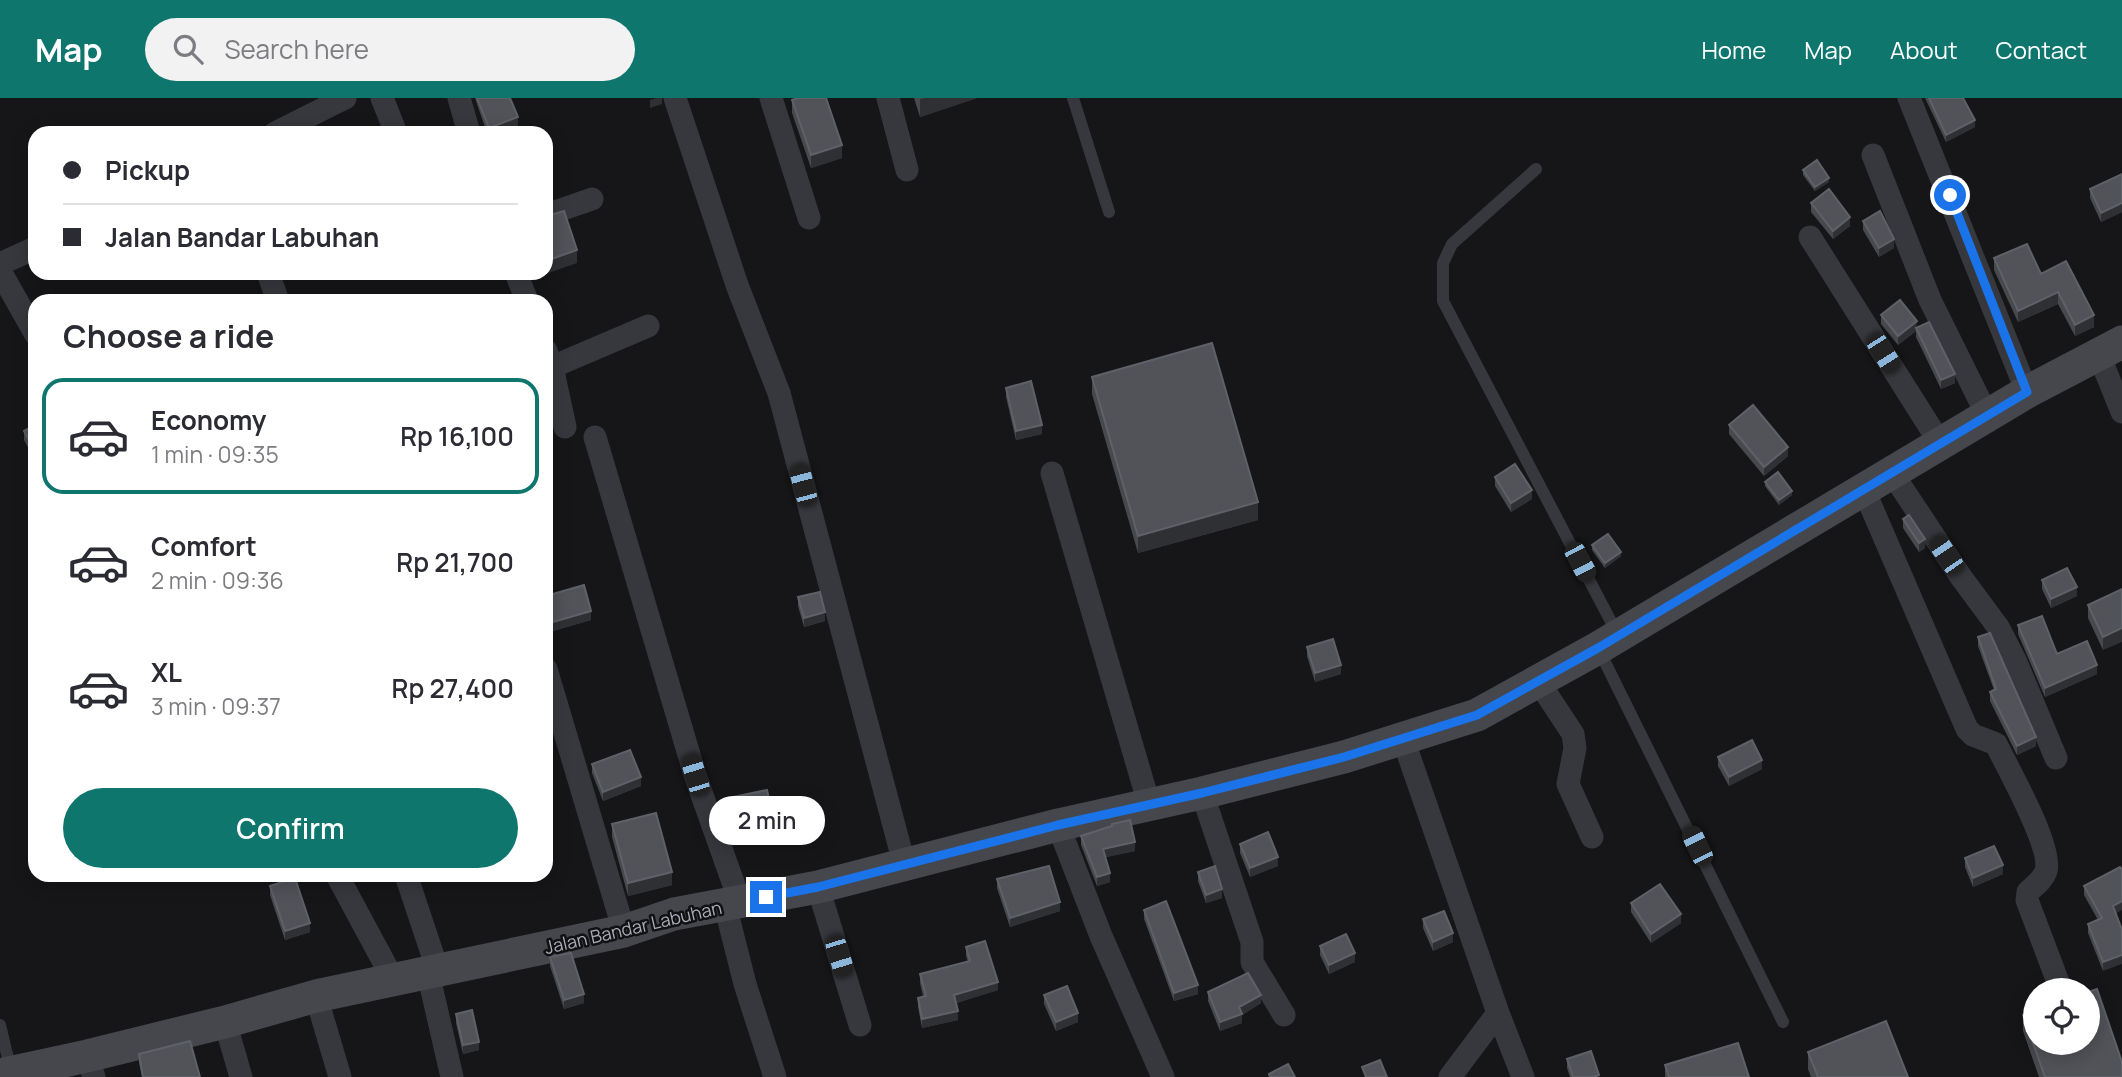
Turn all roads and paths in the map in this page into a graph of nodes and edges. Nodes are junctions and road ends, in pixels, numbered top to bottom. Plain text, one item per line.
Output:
1 (345, 98) edge
2 (382, 98) edge
3 (458, 98) edge
4 (676, 98) edge
5 (771, 98) edge
6 (888, 98) edge
7 (1073, 98) edge
8 (1909, 98) edge
9 (289, 126) edge
10 (393, 126) edge
11 (467, 126) edge
12 (1872, 155) dead end
13 (1536, 169) dead end
14 (907, 170) dead end
15 (592, 199) dead end
16 (1109, 212) dead end
17 (553, 213) edge
18 (809, 218) dead end
19 (1810, 237) dead end
20 (28, 251) edge
21 (0, 264) edge
22 (0, 271) edge
23 (28, 321) edge
24 (648, 326) dead end
25 (2110, 349) edge
26 (553, 358) edge
27 (553, 376) edge
28 (2027, 392) junction
29 (2122, 412) edge
30 (1987, 415) junction
31 (565, 427) dead end
32 (595, 438) dead end
33 (1940, 443) junction
34 (1052, 473) dead end
35 (1892, 473) junction
36 (1864, 490) junction
37 (1608, 641) junction
38 (1538, 681) junction
39 (553, 692) edge
40 (1403, 738) junction
41 (2056, 758) dead end
42 (1202, 793) junction
43 (1149, 804) junction
44 (1058, 825) junction
45 (1592, 837) dead end
46 (904, 863) junction
47 (341, 882) edge
48 (408, 882) edge
49 (818, 887) junction
50 (733, 904) junction
51 (624, 930) junction
52 (433, 972) junction
53 (2056, 978) edge
54 (394, 981) junction
55 (316, 996) junction
56 (1498, 1013) junction
57 (1284, 1015) dead end
58 (1783, 1022) dead end
59 (225, 1023) junction
60 (0, 1024) edge
61 (860, 1025) dead end
62 (91, 1067) edge
63 (6, 1073) edge
64 (241, 1077) edge
65 (340, 1077) edge
66 (452, 1077) edge
67 (775, 1077) edge
68 (1163, 1077) edge
69 (1450, 1077) edge
70 (1524, 1077) edge

1 - 9 street
2 - 10 street
3 - 11 street
4 - 46 street
5 - 18 street
6 - 14 street
7 - 16 lane
8 - 28 street
12 - 30 street
13 - 37 lane
15 - 17 street
19 - 33 street
20 - 21 street
22 - 23 street
24 - 26 street
25 - 28 main road, Jalan Bandar Labuhan
25 - 29 street
27 - 31 street
28 - 30 main road, Jalan Bandar Labuhan
30 - 33 main road, Jalan Bandar Labuhan
32 - 50 street
33 - 35 main road, Jalan Bandar Labuhan
34 - 43 street
35 - 36 main road, Jalan Bandar Labuhan
35 - 41 street
36 - 37 main road, Jalan Bandar Labuhan
36 - 53 street
37 - 38 main road, Jalan Bandar Labuhan
37 - 58 lane
38 - 40 main road, Jalan Bandar Labuhan
38 - 45 street
39 - 51 street
40 - 42 main road, Jalan Bandar Labuhan
40 - 56 street
42 - 43 main road, Jalan Bandar Labuhan
42 - 57 street
43 - 44 main road, Jalan Bandar Labuhan
44 - 46 main road, Jalan Bandar Labuhan
44 - 68 street
46 - 49 main road, Jalan Bandar Labuhan
47 - 54 street
48 - 52 street
49 - 50 main road, Jalan Bandar Labuhan
49 - 61 street
50 - 51 main road, Jalan Bandar Labuhan
50 - 67 street
51 - 52 main road, Jalan Bandar Labuhan
52 - 54 main road, Jalan Bandar Labuhan
52 - 66 street
54 - 55 main road, Jalan Bandar Labuhan
55 - 59 main road, Jalan Bandar Labuhan
55 - 65 street
56 - 69 street
56 - 70 street
59 - 62 main road, Jalan Bandar Labuhan
59 - 64 street
60 - 63 lane
62 - 63 main road, Jalan Bandar Labuhan

